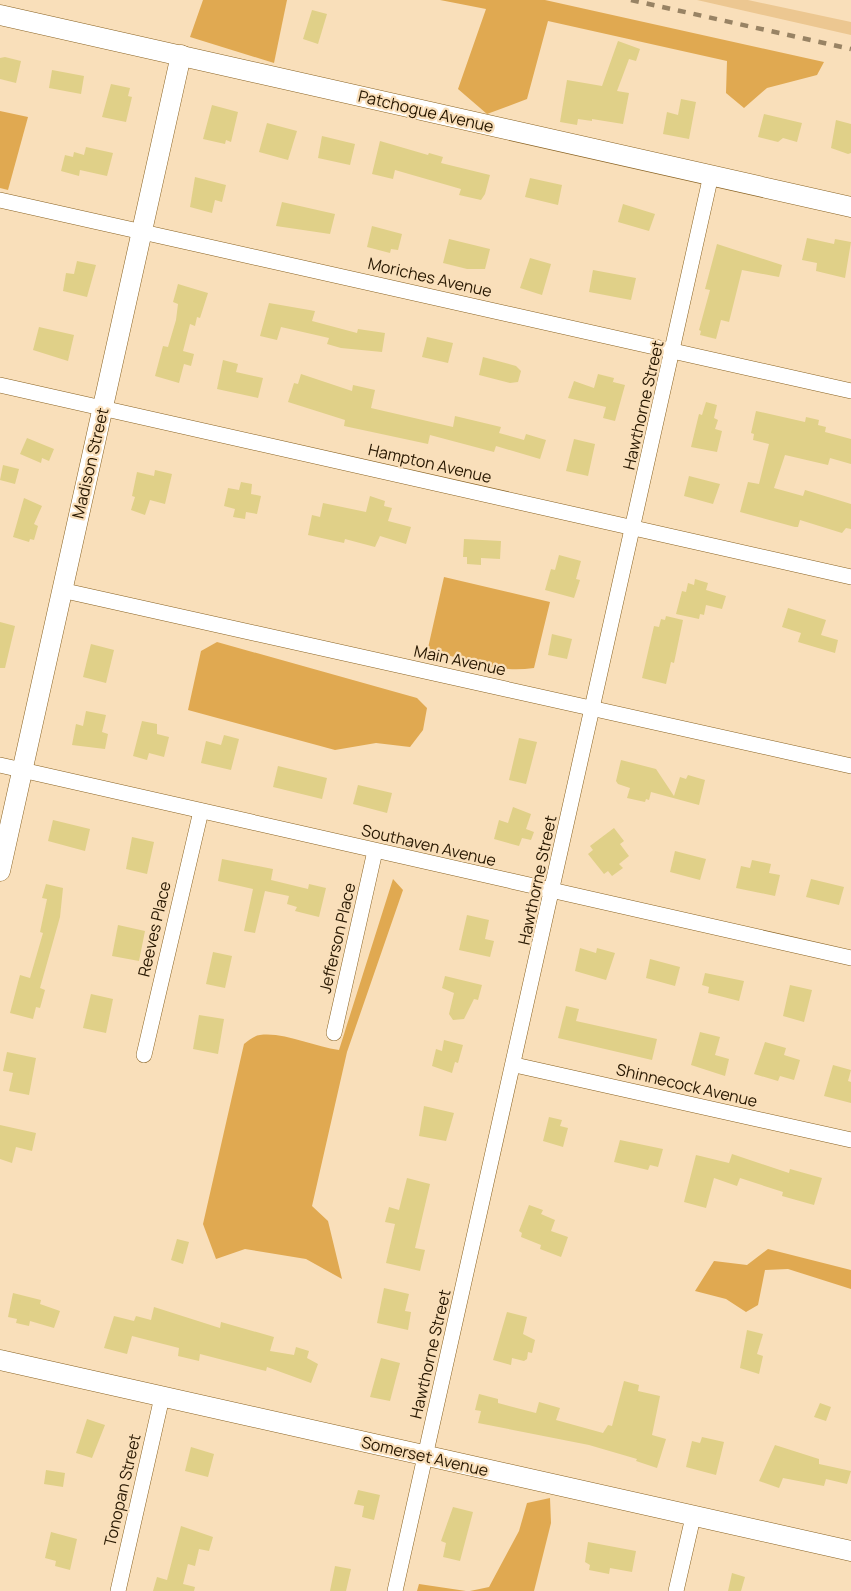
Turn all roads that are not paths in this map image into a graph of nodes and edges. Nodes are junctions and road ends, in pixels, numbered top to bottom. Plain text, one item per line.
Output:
1 (0, 15) edge
2 (181, 55) junction
3 (711, 175) junction
4 (0, 200) edge
5 (851, 207) edge
6 (142, 231) junction
7 (674, 351) junction
8 (0, 385) edge
9 (851, 391) edge
10 (102, 408) junction
11 (634, 527) junction
12 (851, 578) edge
13 (61, 590) junction
14 (594, 708) junction
15 (0, 765) edge
16 (851, 766) edge
17 (23, 769) junction
18 (201, 811) junction
19 (375, 851) junction
20 (0, 871) edge
21 (552, 892) junction
22 (851, 957) edge
23 (334, 1033) dead end
24 (144, 1055) dead end
25 (515, 1065) junction
26 (851, 1140) edge
27 (0, 1360) edge
28 (162, 1398) junction
29 (426, 1456) junction
30 (693, 1517) junction
31 (851, 1551) edge
32 (118, 1591) edge
33 (395, 1591) edge
34 (676, 1591) edge

1 - 2 street, Patchogue Avenue
2 - 3 street, Patchogue Avenue
2 - 6 street, Madison Street
3 - 5 street, Patchogue Avenue
3 - 7 street, Hawthorne Street
4 - 6 street, Moriches Avenue
6 - 7 street, Moriches Avenue
6 - 10 street, Madison Street
7 - 9 street, Moriches Avenue
7 - 11 street, Hawthorne Street
8 - 10 street, Hampton Avenue
10 - 11 street, Hampton Avenue
10 - 13 street, Madison Street
11 - 12 street, Hampton Avenue
11 - 14 street, Hawthorne Street
13 - 14 street, Main Avenue
13 - 17 street, Madison Street
14 - 16 street, Main Avenue
14 - 21 street, Hawthorne Street
15 - 17 street, Southaven Avenue
17 - 18 street, Southaven Avenue
17 - 20 street, Madison Street
18 - 19 street, Southaven Avenue
18 - 24 street, Reeves Place
19 - 21 street, Southaven Avenue
19 - 23 street, Jefferson Place
21 - 22 street, Southaven Avenue
21 - 25 street, Hawthorne Street
25 - 26 street, Shinnecock Avenue
25 - 29 street, Hawthorne Street
27 - 28 street, Somerset Avenue
28 - 29 street, Somerset Avenue
28 - 32 street, Tonopan Street
29 - 30 street, Somerset Avenue
29 - 33 street, Hawthorne Street
30 - 31 street, Somerset Avenue
30 - 34 street

